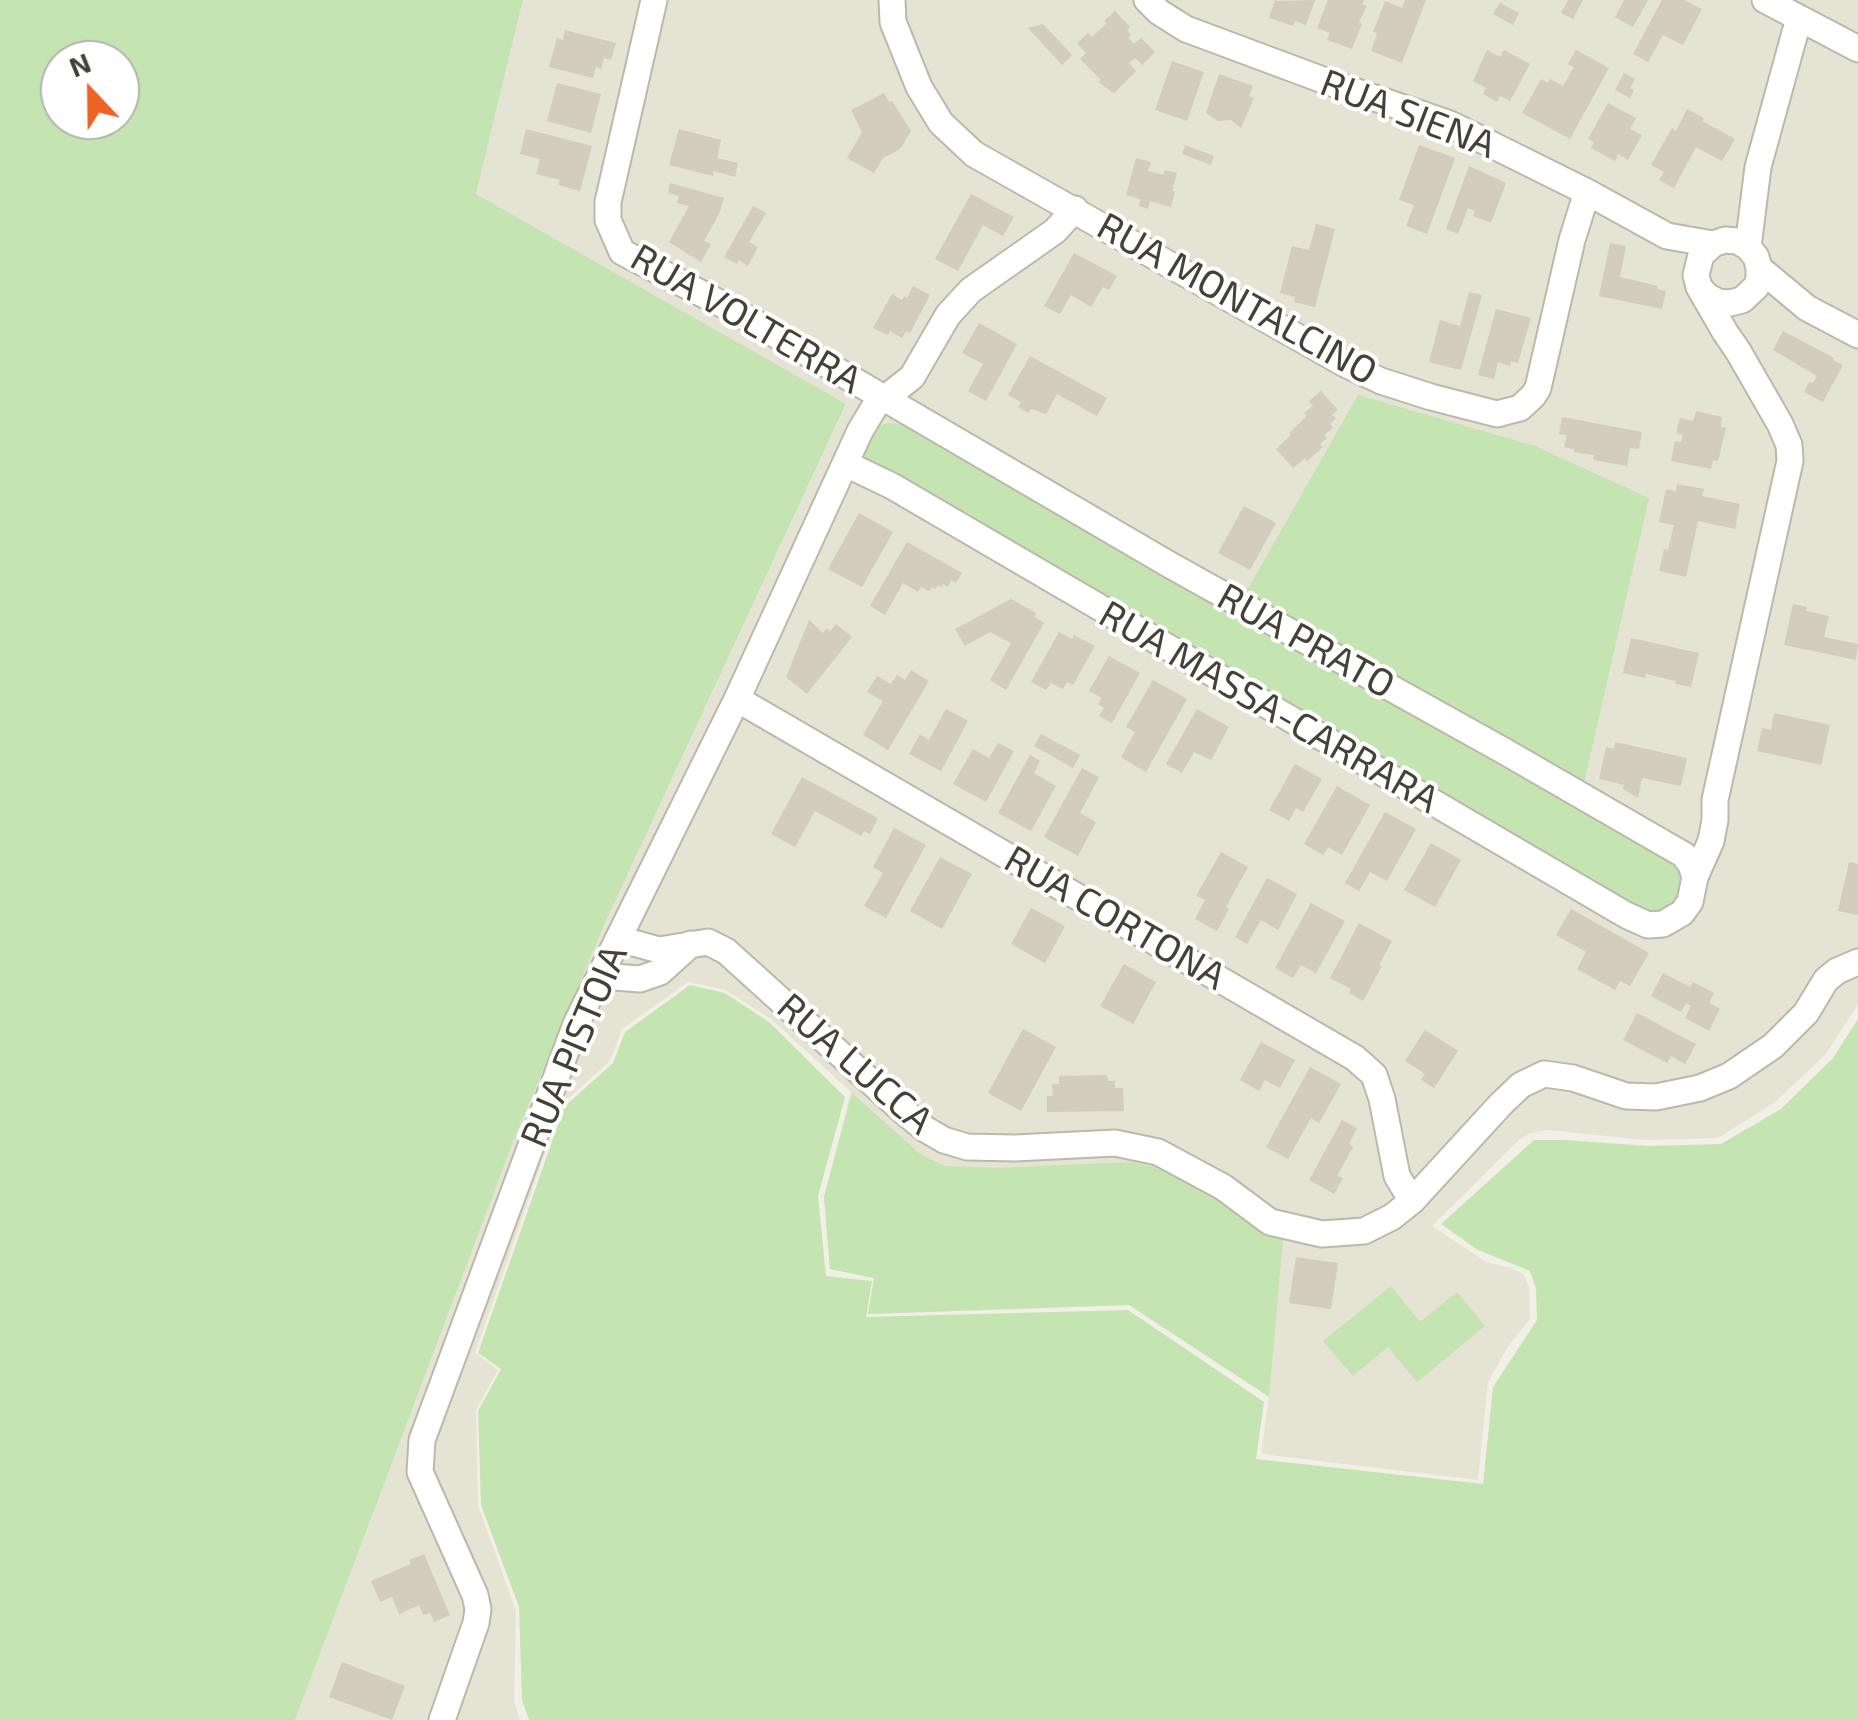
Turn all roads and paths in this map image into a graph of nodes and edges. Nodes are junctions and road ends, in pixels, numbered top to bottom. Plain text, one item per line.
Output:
1 (654, 0) edge
2 (892, 0) edge
3 (1147, 0) edge
4 (1765, 0) edge
5 (1800, 18) junction
6 (1858, 49) edge
7 (1587, 192) junction
8 (1075, 209) junction
9 (1667, 236) junction
10 (1736, 250) junction
11 (1698, 281) junction
12 (1746, 297) junction
13 (1807, 308) junction
14 (1858, 335) edge
15 (1738, 351) junction
16 (886, 398) junction
17 (846, 464) junction
18 (737, 700) junction
19 (1716, 800) junction
20 (1670, 848) junction
21 (1693, 889) junction
22 (619, 938) junction
23 (690, 944) junction
24 (1858, 962) edge
25 (600, 976) junction
26 (1412, 1201) junction
27 (448, 1716) edge

1 - 16 street, RUA VOLTERRA
2 - 8 street, RUA MONTALCINO
3 - 7 street, RUA SIENA
4 - 5 street
5 - 6 street
5 - 10 street
7 - 8 street, RUA MONTALCINO
7 - 9 street, RUA SIENA
8 - 16 street, RUA PISTOIA
9 - 10 street, RUA SIENA
9 - 11 street, RUA SIENA
10 - 11 street
10 - 12 street
10 - 13 street, RUA SIENA
11 - 12 street
11 - 15 street, RUA SIENA
12 - 13 street, RUA SIENA
12 - 15 street
13 - 14 street, RUA SIENA
15 - 19 street, RUA SIENA
16 - 17 street, RUA PISTOIA
16 - 20 street, RUA PRATO
17 - 18 street, RUA PISTOIA
17 - 21 street, RUA MASSA-CARRARA
18 - 22 street, RUA PISTOIA
18 - 26 street, RUA CORTONA
19 - 20 street
19 - 21 street, RUA SIENA
20 - 21 street, RUA PRATO
22 - 23 street, RUA LUCCA
22 - 25 street, RUA PISTOIA
23 - 25 street
23 - 26 street, RUA LUCCA
24 - 26 street, RUA LUCCA
25 - 27 street, RUA PISTOIA

